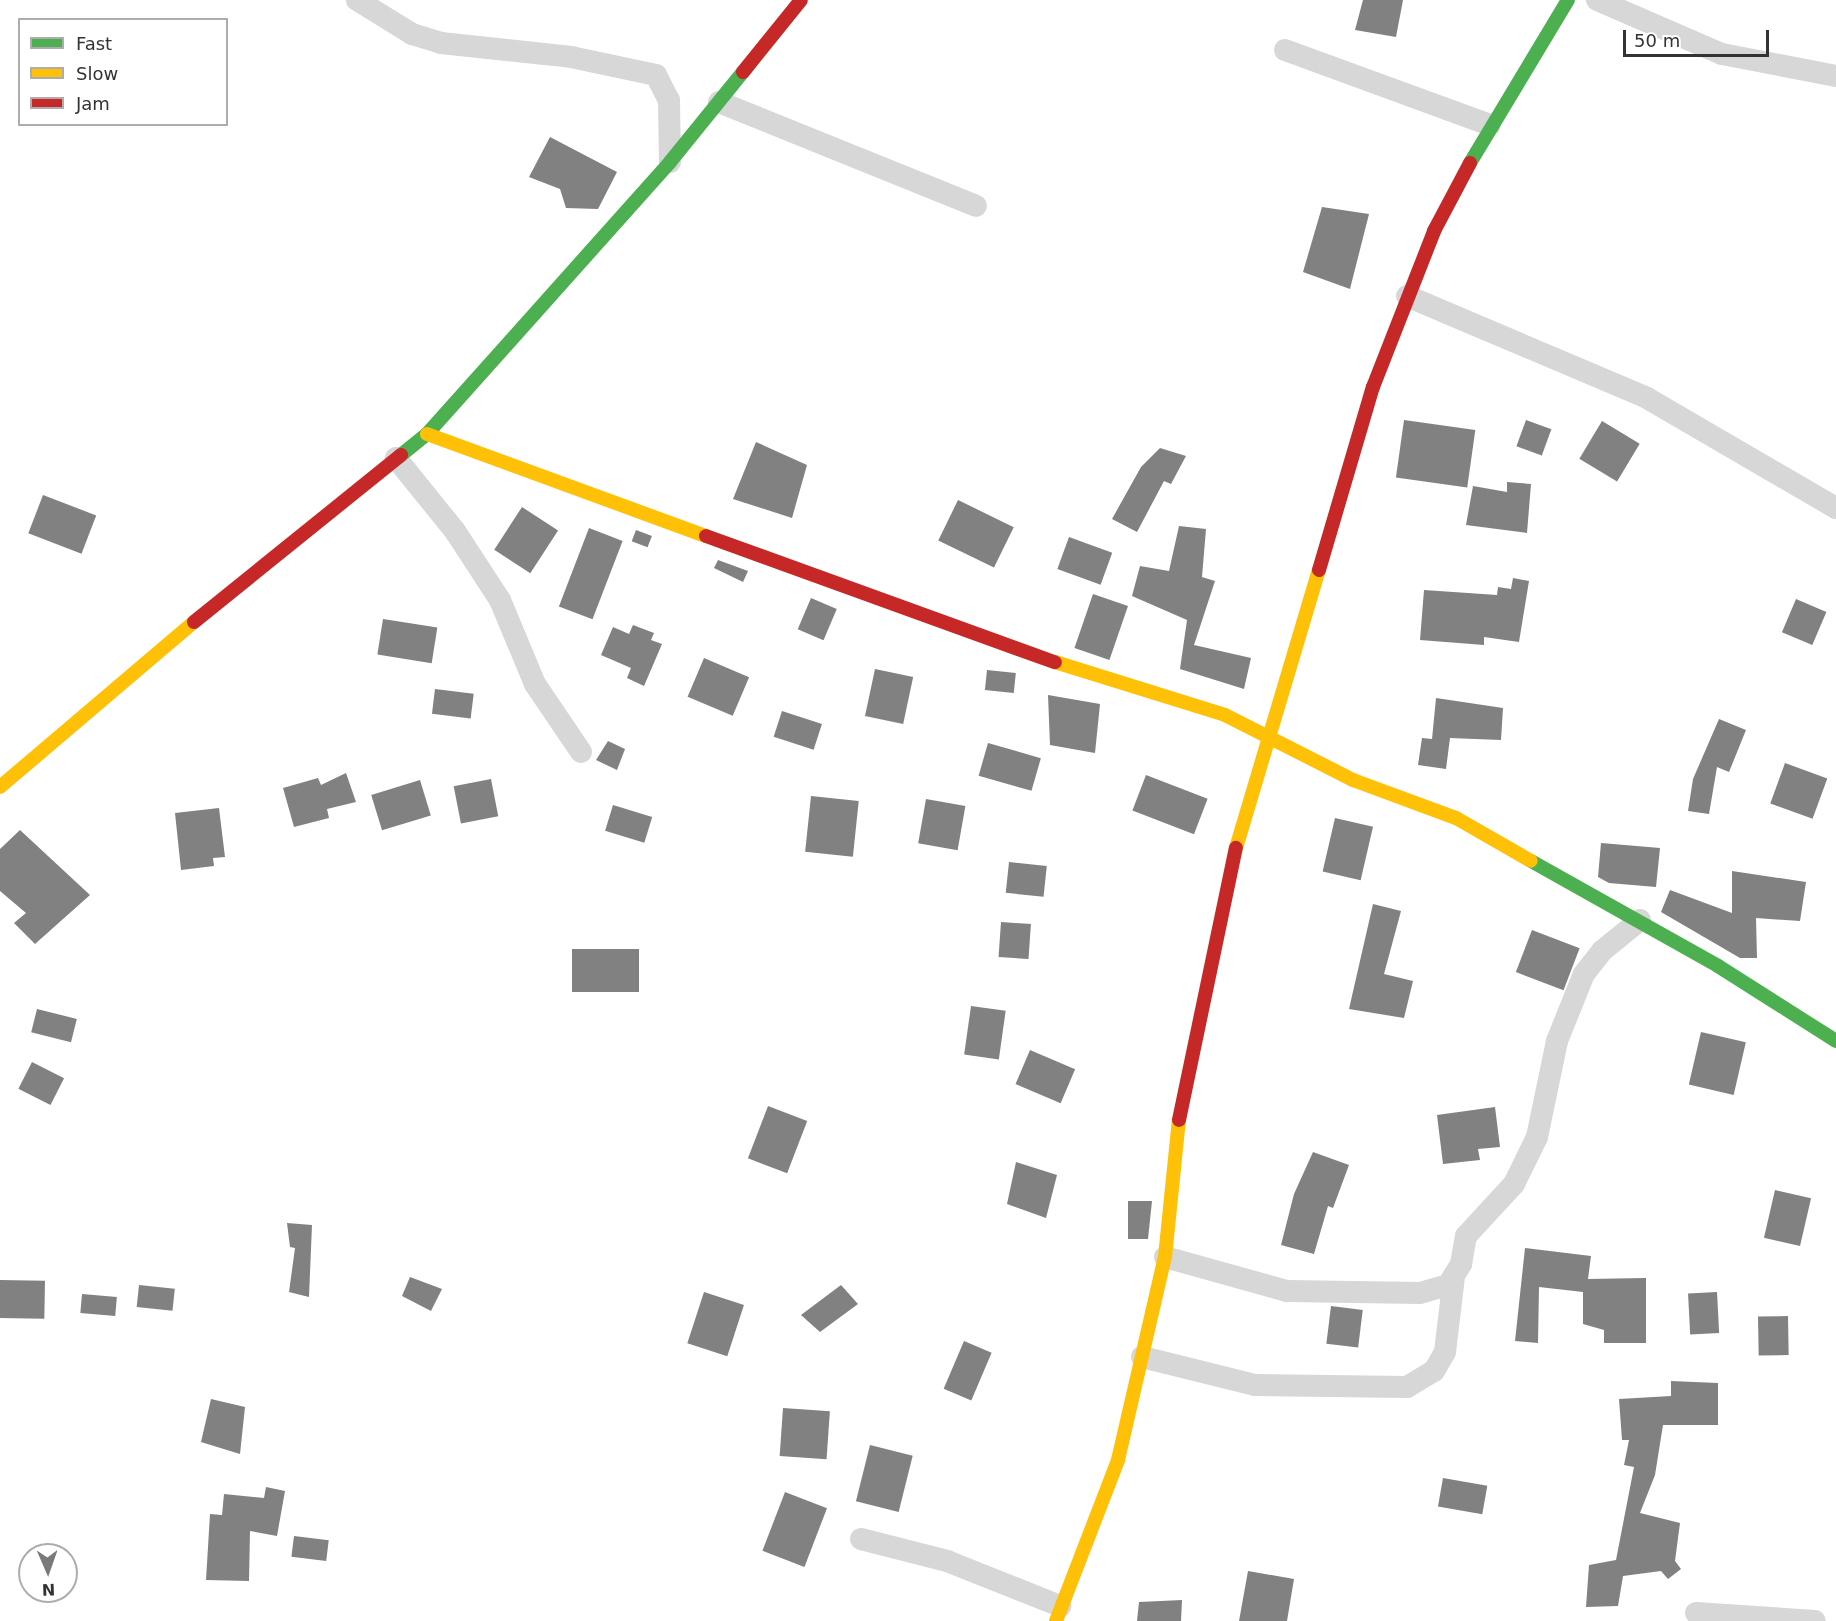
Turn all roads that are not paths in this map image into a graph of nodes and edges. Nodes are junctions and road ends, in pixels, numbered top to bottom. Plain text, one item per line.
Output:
1 (357, 0) edge
2 (801, 0) edge
3 (1568, 0) edge
4 (1596, 0) edge
5 (1285, 50) dead end
6 (1836, 76) edge
7 (719, 102) junction
8 (1490, 125) junction
9 (670, 162) junction
10 (976, 206) dead end
11 (1407, 296) junction
12 (427, 434) junction
13 (396, 458) junction
14 (1836, 508) edge
15 (1270, 739) junction
16 (581, 752) dead end
17 (0, 787) edge
18 (1640, 920) junction
19 (1836, 1041) edge
20 (1165, 1257) junction
21 (1454, 1276) junction
22 (1142, 1357) junction
23 (861, 1539) dead end
24 (1695, 1613) dead end
25 (1058, 1614) edge
26 (1815, 1621) edge

1 - 9 street
2 - 7 street
3 - 8 street
4 - 6 street
5 - 8 street
7 - 9 street
7 - 10 street
8 - 11 street
9 - 12 street
11 - 14 street
11 - 15 street
12 - 13 street
12 - 15 street
13 - 16 street
13 - 17 street
15 - 18 street
15 - 20 street
18 - 19 street
18 - 21 street
20 - 21 street
20 - 22 street
21 - 22 street
22 - 25 street
23 - 25 street
24 - 26 street

